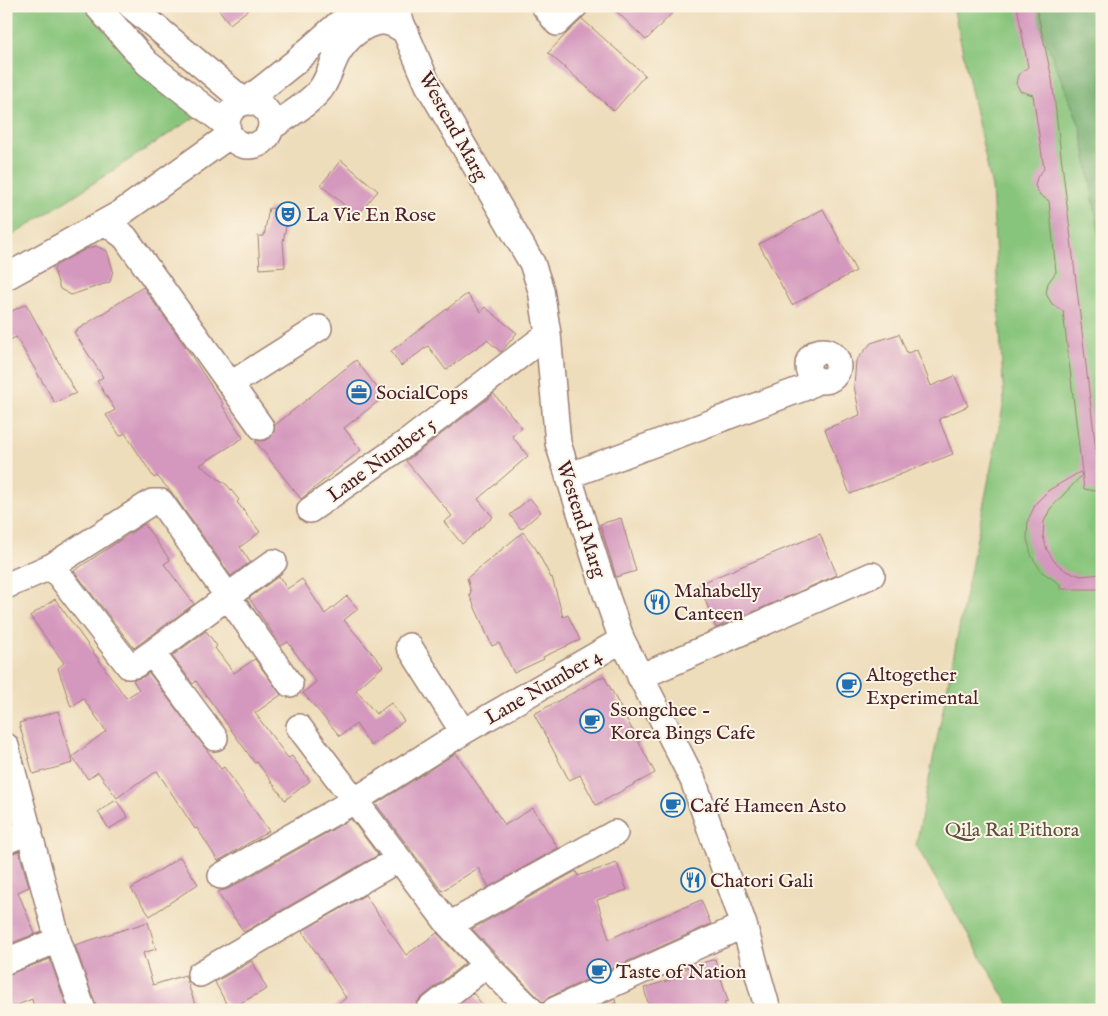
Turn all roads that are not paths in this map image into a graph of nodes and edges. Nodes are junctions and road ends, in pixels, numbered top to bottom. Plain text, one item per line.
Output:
1 (97, 6) edge
2 (131, 6) edge
3 (370, 6) edge
4 (544, 6) edge
5 (575, 6) edge
6 (396, 14) edge
7 (245, 102) junction
8 (272, 127) junction
9 (228, 130) junction
10 (105, 222) junction
11 (6, 277) edge
12 (319, 328) dead end
13 (548, 334) junction
14 (819, 380) dead end
15 (231, 384) junction
16 (262, 427) dead end
17 (568, 476) junction
18 (310, 510) dead end
19 (274, 562) dead end
20 (52, 566) junction
21 (872, 575) dead end
22 (6, 586) edge
23 (228, 596) junction
24 (622, 640) junction
25 (409, 646) dead end
26 (152, 653) junction
27 (640, 677) junction
28 (290, 684) dead end
29 (299, 727) dead end
30 (463, 732) junction
31 (215, 738) dead end
32 (6, 746) edge
33 (12, 788) edge
34 (354, 801) junction
35 (30, 831) junction
36 (615, 833) dead end
37 (6, 841) edge
38 (399, 859) junction
39 (221, 876) dead end
40 (450, 925) junction
41 (744, 925) junction
42 (58, 940) junction
43 (6, 961) edge
44 (486, 965) junction
45 (200, 974) dead end
46 (83, 1010) edge
47 (429, 1010) edge
48 (531, 1010) edge
49 (555, 1010) edge
50 (768, 1010) edge

1 - 9 street, Westend Marg
2 - 7 street
3 - 7 street
4 - 5 street
6 - 8 street, Westend Marg
6 - 13 street, Westend Marg
7 - 8 street
7 - 9 street
8 - 9 street, Westend Marg
9 - 10 street
10 - 11 street
10 - 15 street
12 - 15 street
13 - 17 street, Westend Marg
13 - 18 street, Lane Number 5
14 - 17 street
15 - 16 street
17 - 24 street, Westend Marg
19 - 23 street
20 - 22 street
20 - 23 street
20 - 26 street
21 - 27 street
23 - 26 street
23 - 28 street
24 - 27 street, Westend Marg
24 - 30 street, Lane Number 4
25 - 30 street, Lane Number 4
26 - 31 street
27 - 41 street, Westend Marg
29 - 34 street
30 - 34 street, Lane Number 4
32 - 33 street
33 - 35 street
34 - 38 street
34 - 39 street, Lane Number 4
35 - 37 street
35 - 42 street
36 - 40 street
38 - 40 street
38 - 45 street
40 - 44 street
41 - 49 street
41 - 50 street, Westend Marg
42 - 43 street
42 - 46 street
44 - 47 street
44 - 48 street

